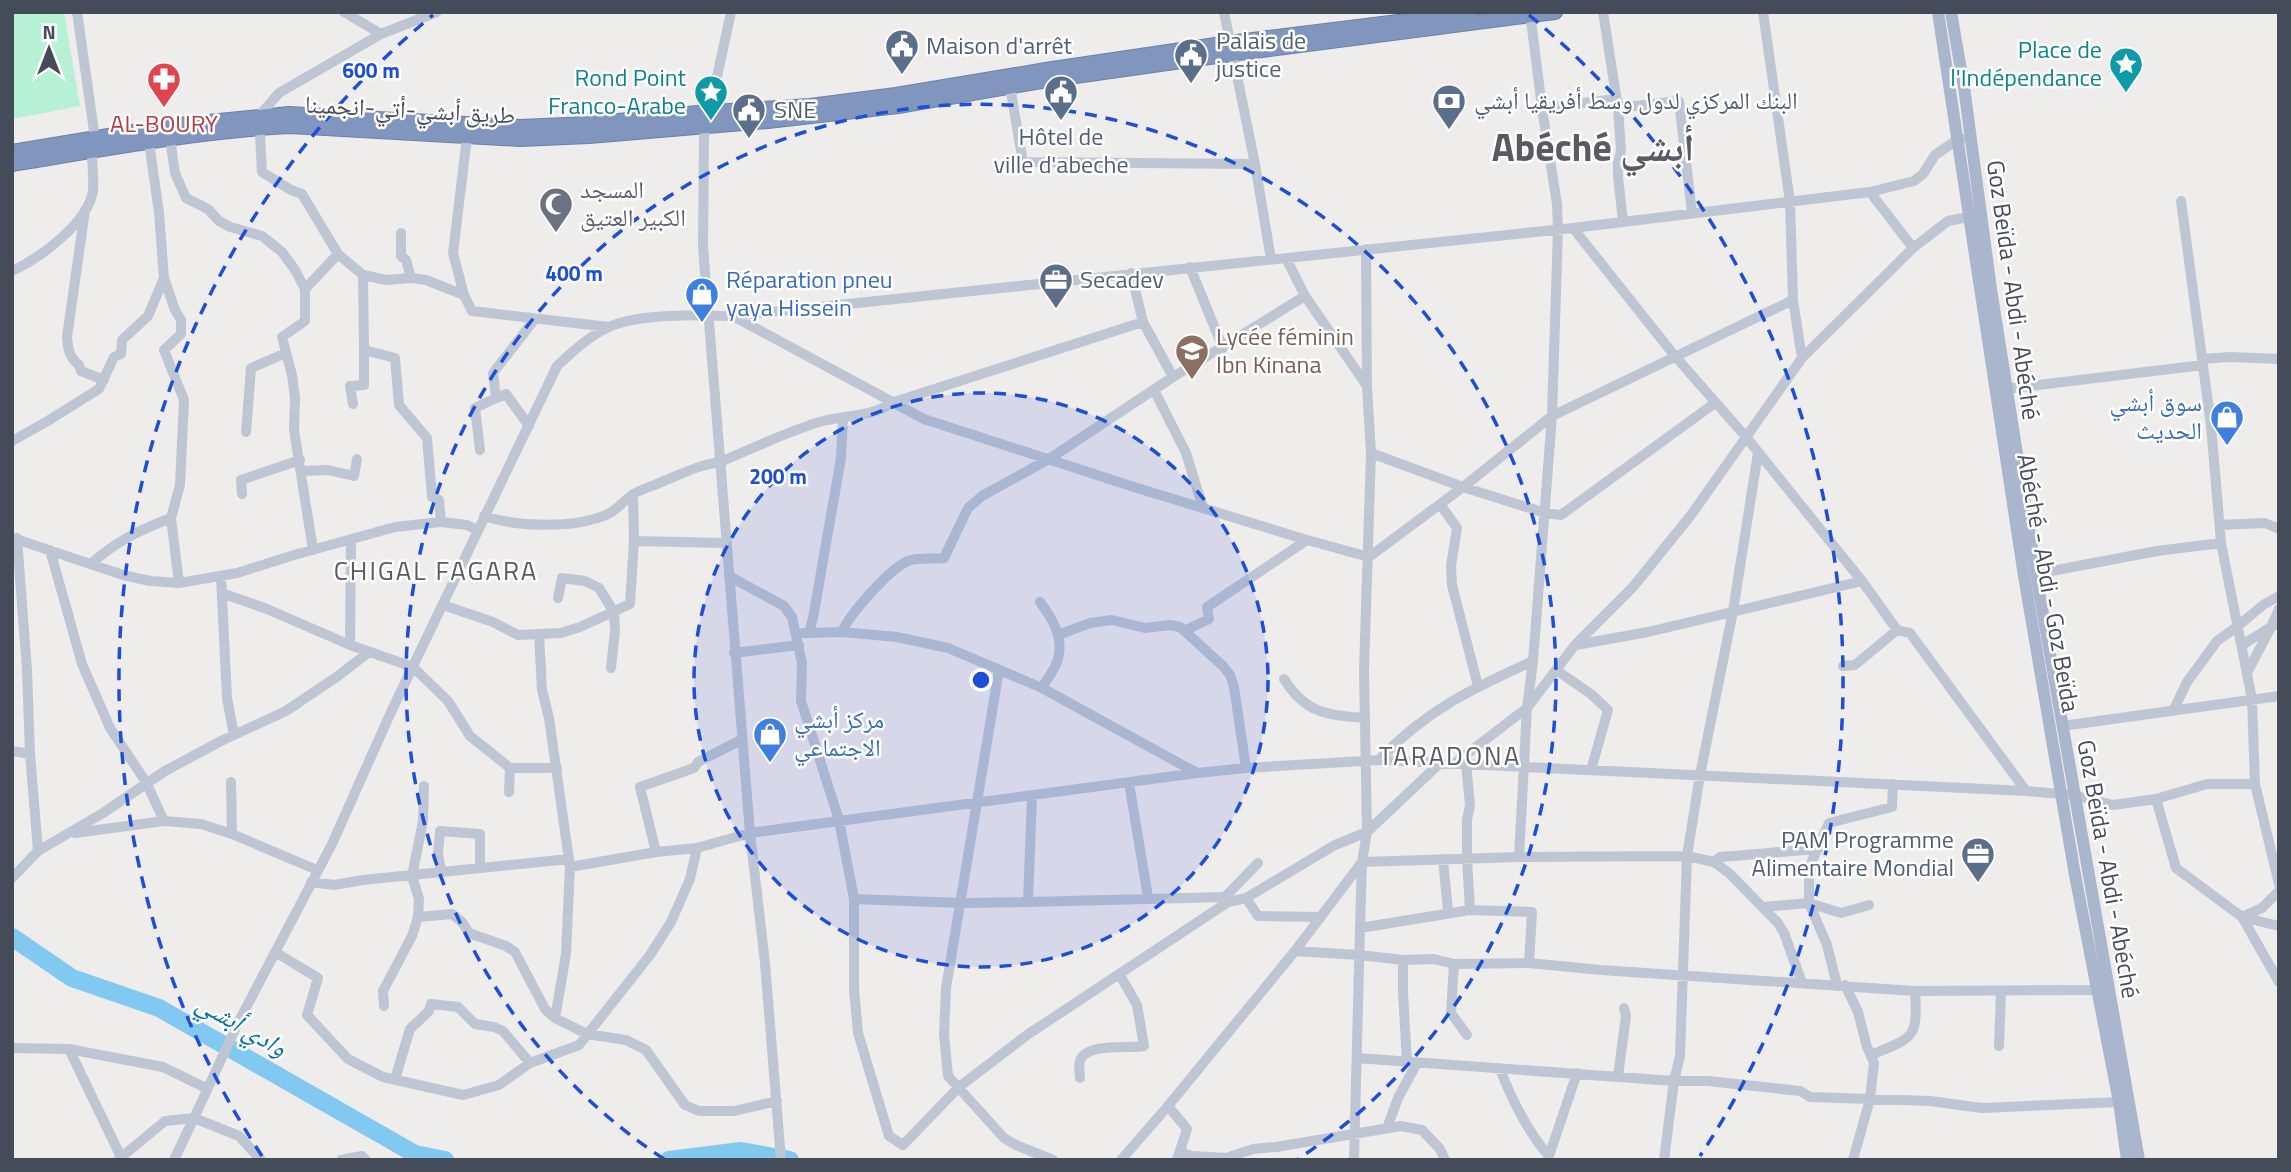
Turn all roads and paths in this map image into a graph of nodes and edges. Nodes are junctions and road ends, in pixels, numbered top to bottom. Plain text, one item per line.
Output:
1 (90, 12) edge
2 (344, 12) edge
3 (437, 12) edge
4 (731, 12) edge
5 (1224, 12) edge
6 (1476, 12) edge
7 (1555, 12) edge
8 (1603, 12) edge
9 (1762, 12) edge
10 (1938, 12) edge
11 (1951, 12) edge
12 (77, 13) edge
13 (1530, 14) edge
14 (1368, 30) junction
15 (381, 34) junction
16 (1230, 49) junction
17 (1009, 81) junction
18 (1617, 104) junction
19 (1542, 108) junction
20 (708, 120) junction
21 (259, 122) junction
22 (467, 137) junction
23 (170, 138) junction
24 (1964, 139) junction
25 (149, 142) junction
26 (93, 145) junction
27 (12, 152) edge
28 (12, 164) edge
29 (1255, 164) junction
30 (1870, 192) junction
31 (2181, 201) dead end
32 (1790, 202) junction
33 (85, 210) junction
34 (1692, 213) junction
35 (1975, 216) junction
36 (1623, 221) junction
37 (1573, 228) junction
38 (1558, 229) junction
39 (401, 233) dead end
40 (1913, 248) junction
41 (1366, 249) junction
42 (338, 254) junction
43 (1286, 258) junction
44 (1271, 259) junction
45 (1190, 267) junction
46 (12, 271) edge
47 (1131, 273) junction
48 (363, 275) junction
49 (164, 278) junction
50 (411, 278) junction
51 (305, 289) junction
52 (464, 295) junction
53 (1305, 296) junction
54 (1793, 300) junction
55 (708, 315) junction
56 (733, 316) junction
57 (535, 318) junction
58 (1143, 322) junction
59 (609, 327) junction
60 (1223, 348) junction
61 (364, 350) junction
62 (286, 353) junction
63 (1674, 355) junction
64 (1802, 358) junction
65 (2279, 359) edge
66 (2203, 362) junction
67 (1997, 364) junction
68 (1173, 377) junction
69 (104, 380) junction
70 (1367, 387) junction
71 (2006, 389) junction
72 (1154, 390) junction
73 (496, 398) junction
74 (891, 403) junction
75 (1715, 403) junction
76 (353, 404) dead end
77 (1552, 416) junction
78 (843, 419) junction
79 (529, 426) junction
80 (246, 432) dead end
81 (1746, 437) junction
82 (12, 440) edge
83 (480, 450) dead end
84 (1371, 453) junction
85 (1758, 453) junction
86 (357, 459) dead end
87 (1049, 459) junction
88 (720, 462) junction
89 (301, 466) junction
90 (1464, 487) junction
91 (242, 494) dead end
92 (633, 494) junction
93 (1440, 504) junction
94 (1203, 508) junction
95 (1545, 513) junction
96 (484, 516) junction
97 (171, 518) junction
98 (441, 522) junction
99 (2220, 524) junction
100 (2279, 529) edge
101 (477, 530) junction
102 (15, 538) edge
103 (351, 540) junction
104 (1307, 540) junction
105 (634, 541) junction
106 (726, 543) junction
107 (2221, 544) junction
108 (50, 550) junction
109 (313, 550) junction
110 (1369, 557) junction
111 (91, 564) junction
112 (2036, 574) junction
113 (729, 576) junction
114 (221, 577) junction
115 (1862, 582) junction
116 (179, 583) junction
117 (222, 593) junction
118 (2279, 596) edge
119 (558, 598) dead end
120 (1040, 602) dead end
121 (443, 605) junction
122 (2279, 609) edge
123 (1733, 611) junction
124 (614, 612) junction
125 (2275, 625) edge
126 (2238, 626) junction
127 (1896, 630) junction
128 (1184, 631) junction
129 (842, 632) junction
130 (809, 633) junction
131 (539, 634) junction
132 (797, 634) junction
133 (1058, 635) junction
134 (350, 645) junction
135 (799, 645) junction
136 (1575, 645) junction
137 (2242, 645) junction
138 (369, 652) junction
139 (734, 653) junction
140 (1533, 662) junction
141 (1843, 666) dead end
142 (412, 667) junction
143 (611, 668) dead end
144 (999, 670) junction
145 (1556, 670) junction
146 (2247, 673) junction
147 (1284, 679) dead end
148 (1478, 686) junction
149 (1042, 688) junction
150 (2279, 696) edge
151 (2252, 699) junction
152 (1527, 708) junction
153 (2174, 709) junction
154 (1365, 719) junction
155 (2062, 726) junction
156 (234, 735) junction
157 (741, 740) junction
158 (12, 751) edge
159 (30, 754) junction
160 (1365, 760) junction
161 (1379, 760) junction
162 (1440, 763) junction
163 (1455, 763) junction
164 (1466, 764) junction
165 (1523, 766) junction
166 (510, 768) junction
167 (557, 768) junction
168 (1246, 768) junction
169 (1591, 770) junction
170 (1197, 773) junction
171 (1700, 775) junction
172 (146, 782) junction
173 (231, 782) dead end
174 (1129, 783) junction
175 (1892, 784) junction
176 (2255, 784) junction
177 (424, 786) dead end
178 (2026, 790) junction
179 (509, 792) dead end
180 (2068, 795) junction
181 (1032, 796) junction
182 (2155, 799) junction
183 (976, 803) junction
184 (839, 820) junction
185 (164, 821) junction
186 (1367, 832) junction
187 (69, 833) junction
188 (750, 833) junction
189 (232, 834) junction
190 (697, 848) junction
191 (1818, 849) junction
192 (38, 851) junction
193 (656, 852) junction
194 (1688, 856) junction
195 (1519, 857) junction
196 (1443, 859) junction
197 (1466, 859) junction
198 (1363, 862) junction
199 (1714, 862) junction
200 (569, 863) junction
201 (1258, 863) dead end
202 (480, 868) junction
203 (317, 870) junction
204 (441, 872) junction
205 (412, 876) junction
206 (12, 878) edge
207 (311, 882) junction
208 (2279, 884) edge
209 (2279, 891) edge
210 (1148, 897) junction
211 (1246, 898) junction
212 (854, 899) junction
213 (1226, 900) junction
214 (1028, 902) junction
215 (960, 903) junction
216 (1809, 903) junction
217 (1869, 905) dead end
218 (1763, 906) junction
219 (1470, 910) junction
220 (1448, 912) junction
221 (418, 917) junction
222 (1320, 917) junction
223 (2242, 917) junction
224 (2279, 926) edge
225 (1360, 928) junction
226 (1295, 951) junction
227 (275, 952) junction
228 (1359, 955) junction
229 (1404, 960) junction
230 (1454, 964) junction
231 (1530, 964) junction
232 (1120, 975) junction
233 (1682, 975) junction
234 (2279, 982) edge
235 (1802, 983) junction
236 (1841, 985) junction
237 (2097, 990) junction
238 (1916, 991) junction
239 (2001, 992) junction
240 (384, 1006) dead end
241 (1624, 1008) dead end
242 (555, 1018) junction
243 (587, 1034) junction
244 (1468, 1035) dead end
245 (1999, 1046) dead end
246 (12, 1048) edge
247 (69, 1049) junction
248 (1871, 1055) junction
249 (1357, 1058) junction
250 (530, 1063) junction
251 (1412, 1063) junction
252 (1500, 1069) junction
253 (1577, 1073) junction
254 (1618, 1076) junction
255 (1080, 1078) dead end
256 (395, 1079) junction
257 (1674, 1081) junction
258 (959, 1087) junction
259 (206, 1088) junction
260 (1870, 1099) junction
261 (777, 1101) junction
262 (2119, 1102) junction
263 (1168, 1106) junction
264 (194, 1118) junction
265 (1387, 1128) junction
266 (1354, 1135) junction
267 (1269, 1148) junction
268 (1179, 1156) edge
269 (120, 1158) edge
270 (1549, 1158) edge
271 (174, 1160) edge
272 (261, 1160) edge
273 (341, 1160) edge
274 (366, 1160) edge
275 (781, 1160) edge
276 (1053, 1160) edge
277 (1121, 1160) edge
278 (1269, 1160) edge
279 (1354, 1160) edge
280 (1445, 1160) edge
281 (1664, 1160) edge
282 (1853, 1160) edge
283 (2127, 1160) edge
284 (2139, 1160) edge

1 - 12 street
2 - 15 street
3 - 15 street
4 - 20 street
5 - 16 street
6 - 14 highway
7 - 13 highway
8 - 18 street
9 - 32 street
10 - 24 main road
11 - 24 main road, Goz Beïda - Abdi - Abéché
12 - 26 street
13 - 14 highway
13 - 19 street
14 - 16 highway
15 - 21 street
16 - 17 highway
16 - 29 street
17 - 20 highway
17 - 29 street
18 - 19 street
18 - 34 street
18 - 36 street
19 - 38 street
20 - 21 highway
20 - 22 highway, طريق أبشي-أتي-انجمينا
20 - 55 street
21 - 22 highway, طريق أبشي-أتي-انجمينا
21 - 23 highway, طريق أبشي-أتي-انجمينا
21 - 26 highway
21 - 42 street
22 - 52 street
23 - 25 highway, طريق أبشي-أتي-انجمينا
23 - 51 street
24 - 30 street
24 - 35 main road, Goz Beïda - Abdi - Abéché
25 - 26 highway, طريق أبشي-أتي-انجمينا
25 - 49 street
26 - 27 highway
26 - 28 highway, طريق أبشي-أتي-انجمينا
26 - 33 street
29 - 44 street
30 - 32 street
30 - 40 street
31 - 66 street
32 - 34 street
32 - 54 street
33 - 46 street
33 - 69 street
34 - 36 street
35 - 40 street
35 - 67 main road, Goz Beïda - Abdi - Abéché
36 - 37 street
37 - 38 street
37 - 63 street
38 - 41 street
38 - 77 street
39 - 50 street
40 - 64 street
41 - 43 street
41 - 70 street
42 - 48 street
42 - 51 street
43 - 44 street
43 - 53 street
44 - 45 street
45 - 47 street
45 - 60 street
47 - 56 street
47 - 58 street
48 - 50 street
48 - 61 street
49 - 69 street
49 - 97 street
50 - 52 street
51 - 62 street
52 - 57 street
53 - 60 street
53 - 70 street
54 - 63 street
54 - 64 street
55 - 56 street
55 - 59 street
55 - 88 street
56 - 74 street
57 - 59 street
57 - 73 street
58 - 68 street
58 - 74 street
59 - 79 street
60 - 68 street
61 - 76 street
61 - 98 street
62 - 80 street
62 - 89 street
63 - 75 street
63 - 77 street
64 - 81 street
65 - 66 street
66 - 71 street
66 - 99 street
67 - 71 main road, Goz Beïda - Abdi - Abéché
67 - 180 main road, Abéché - Abdi - Goz Beïda
68 - 72 street
69 - 82 street
70 - 84 street
71 - 112 main road, Goz Beïda - Abdi - Abéché
72 - 87 street
72 - 94 street
73 - 79 street
73 - 83 street
74 - 78 street
74 - 87 street
75 - 81 street
75 - 95 street
77 - 90 street
77 - 95 street
78 - 88 street
78 - 130 street
79 - 96 street
81 - 85 street
81 - 136 street
84 - 90 street
84 - 110 street
85 - 115 street
85 - 123 street
86 - 89 street
87 - 94 street
87 - 129 street
88 - 92 street
88 - 106 street
89 - 91 street
89 - 109 street
90 - 93 street
90 - 95 street
92 - 96 street
92 - 105 street
93 - 110 street
93 - 148 street
94 - 104 street
95 - 140 street
96 - 101 street
97 - 111 street
97 - 116 street
98 - 101 street
98 - 103 street
99 - 100 street
99 - 107 street
101 - 121 street
102 - 108 street
102 - 159 street
103 - 109 street
103 - 134 street
104 - 110 street
104 - 128 street
105 - 106 street
105 - 124 street
106 - 113 street
107 - 112 street
107 - 126 street
108 - 111 street
108 - 172 street
109 - 114 street
110 - 154 street
111 - 116 street
112 - 155 main road, Goz Beïda - Abdi - Abéché
113 - 132 street
113 - 139 street
114 - 116 street
114 - 117 street
115 - 123 street
115 - 127 street
117 - 134 street
117 - 156 street
118 - 126 street
119 - 124 street
120 - 133 street
121 - 131 street
121 - 142 street
122 - 125 street
123 - 136 street
123 - 171 street
124 - 131 street
124 - 143 street
125 - 137 street
125 - 146 street
126 - 137 street
126 - 153 street
127 - 141 street
127 - 178 street
128 - 133 street
128 - 168 street
129 - 130 street
129 - 144 street
130 - 132 street
131 - 167 street
132 - 135 street
133 - 149 street
134 - 138 street
135 - 139 street
135 - 184 street
136 - 145 street
137 - 146 street
138 - 142 street
138 - 156 street
139 - 157 street
140 - 148 street
140 - 152 street
142 - 166 street
142 - 203 street
144 - 149 street
144 - 183 street
145 - 152 street
145 - 169 street
146 - 151 street
147 - 154 street
148 - 161 street
149 - 170 street
150 - 151 street
151 - 153 street
151 - 176 street
152 - 163 street
152 - 165 street
153 - 155 street
154 - 160 street
155 - 180 main road, Goz Beïda - Abdi - Abéché
156 - 172 street
157 - 188 street
157 - 193 street
158 - 159 street
159 - 192 street
160 - 161 street
160 - 168 street
160 - 186 street
161 - 162 street
162 - 163 street
162 - 186 street
163 - 164 street
164 - 165 street
164 - 197 street
165 - 169 street
165 - 195 street
166 - 167 street
166 - 179 street
167 - 200 street
168 - 170 street
169 - 171 street
170 - 174 street
171 - 175 street
171 - 194 street
172 - 185 street
172 - 187 street
173 - 189 street
174 - 181 street
174 - 210 street
175 - 178 street
175 - 191 street
176 - 182 street
176 - 208 street
177 - 205 street
178 - 180 street
180 - 182 street
180 - 237 main road, Abéché - Abdi - Goz Beïda
180 - 284 main road, Goz Beïda - Abdi - Abéché
181 - 183 street
181 - 214 street
182 - 223 street
183 - 184 street
183 - 215 street
184 - 188 street
184 - 212 street
185 - 187 street
185 - 189 street
186 - 198 street
186 - 211 street
187 - 192 street
188 - 190 street
188 - 261 street
189 - 203 street
190 - 193 street
190 - 243 street
191 - 199 street
191 - 216 street
192 - 206 street
193 - 200 street
194 - 195 street
194 - 199 street
194 - 233 street
195 - 197 street
196 - 197 street
196 - 198 street
196 - 220 street
197 - 219 street
198 - 222 street
198 - 225 street
199 - 218 street
200 - 202 street
200 - 242 street
201 - 213 street
202 - 204 street
202 - 204 street
203 - 207 street
204 - 205 street
205 - 207 street
205 - 221 street
207 - 227 street
209 - 223 street
210 - 213 street
210 - 214 street
211 - 213 street
211 - 222 street
212 - 215 street
212 - 258 street
213 - 232 street
214 - 215 street
215 - 258 street
216 - 217 street
216 - 218 street
216 - 236 street
218 - 235 street
219 - 220 street
219 - 231 street
220 - 225 street
221 - 240 street
221 - 242 street
222 - 226 street
223 - 224 street
223 - 234 street
225 - 228 street
226 - 228 street
226 - 263 street
227 - 256 street
227 - 259 street
228 - 229 street
228 - 249 street
229 - 230 street
229 - 251 street
230 - 231 street
230 - 244 street
231 - 233 street
232 - 255 street
232 - 258 street
233 - 235 street
233 - 257 street
235 - 236 street
236 - 238 street
236 - 248 street
237 - 239 street
237 - 262 main road, Abéché - Abdi - Goz Beïda
238 - 239 street
238 - 248 street
239 - 245 street
241 - 254 street
242 - 243 street
243 - 250 street
243 - 261 street
246 - 247 street
247 - 259 street
247 - 269 street
248 - 260 street
249 - 251 street
249 - 266 street
250 - 256 street
250 - 256 street
251 - 252 street
251 - 265 street
252 - 253 street
252 - 270 street
253 - 254 street
253 - 270 street
254 - 257 street
257 - 260 street
257 - 281 street
258 - 276 street
259 - 264 street
260 - 262 street
260 - 282 street
261 - 275 street
262 - 283 main road, Abéché - Abdi - Goz Beïda
263 - 268 street
263 - 277 street
264 - 269 street
264 - 271 street
264 - 272 street
265 - 266 street
265 - 280 street
266 - 267 street
266 - 279 street
267 - 268 street
267 - 278 street
273 - 274 street

